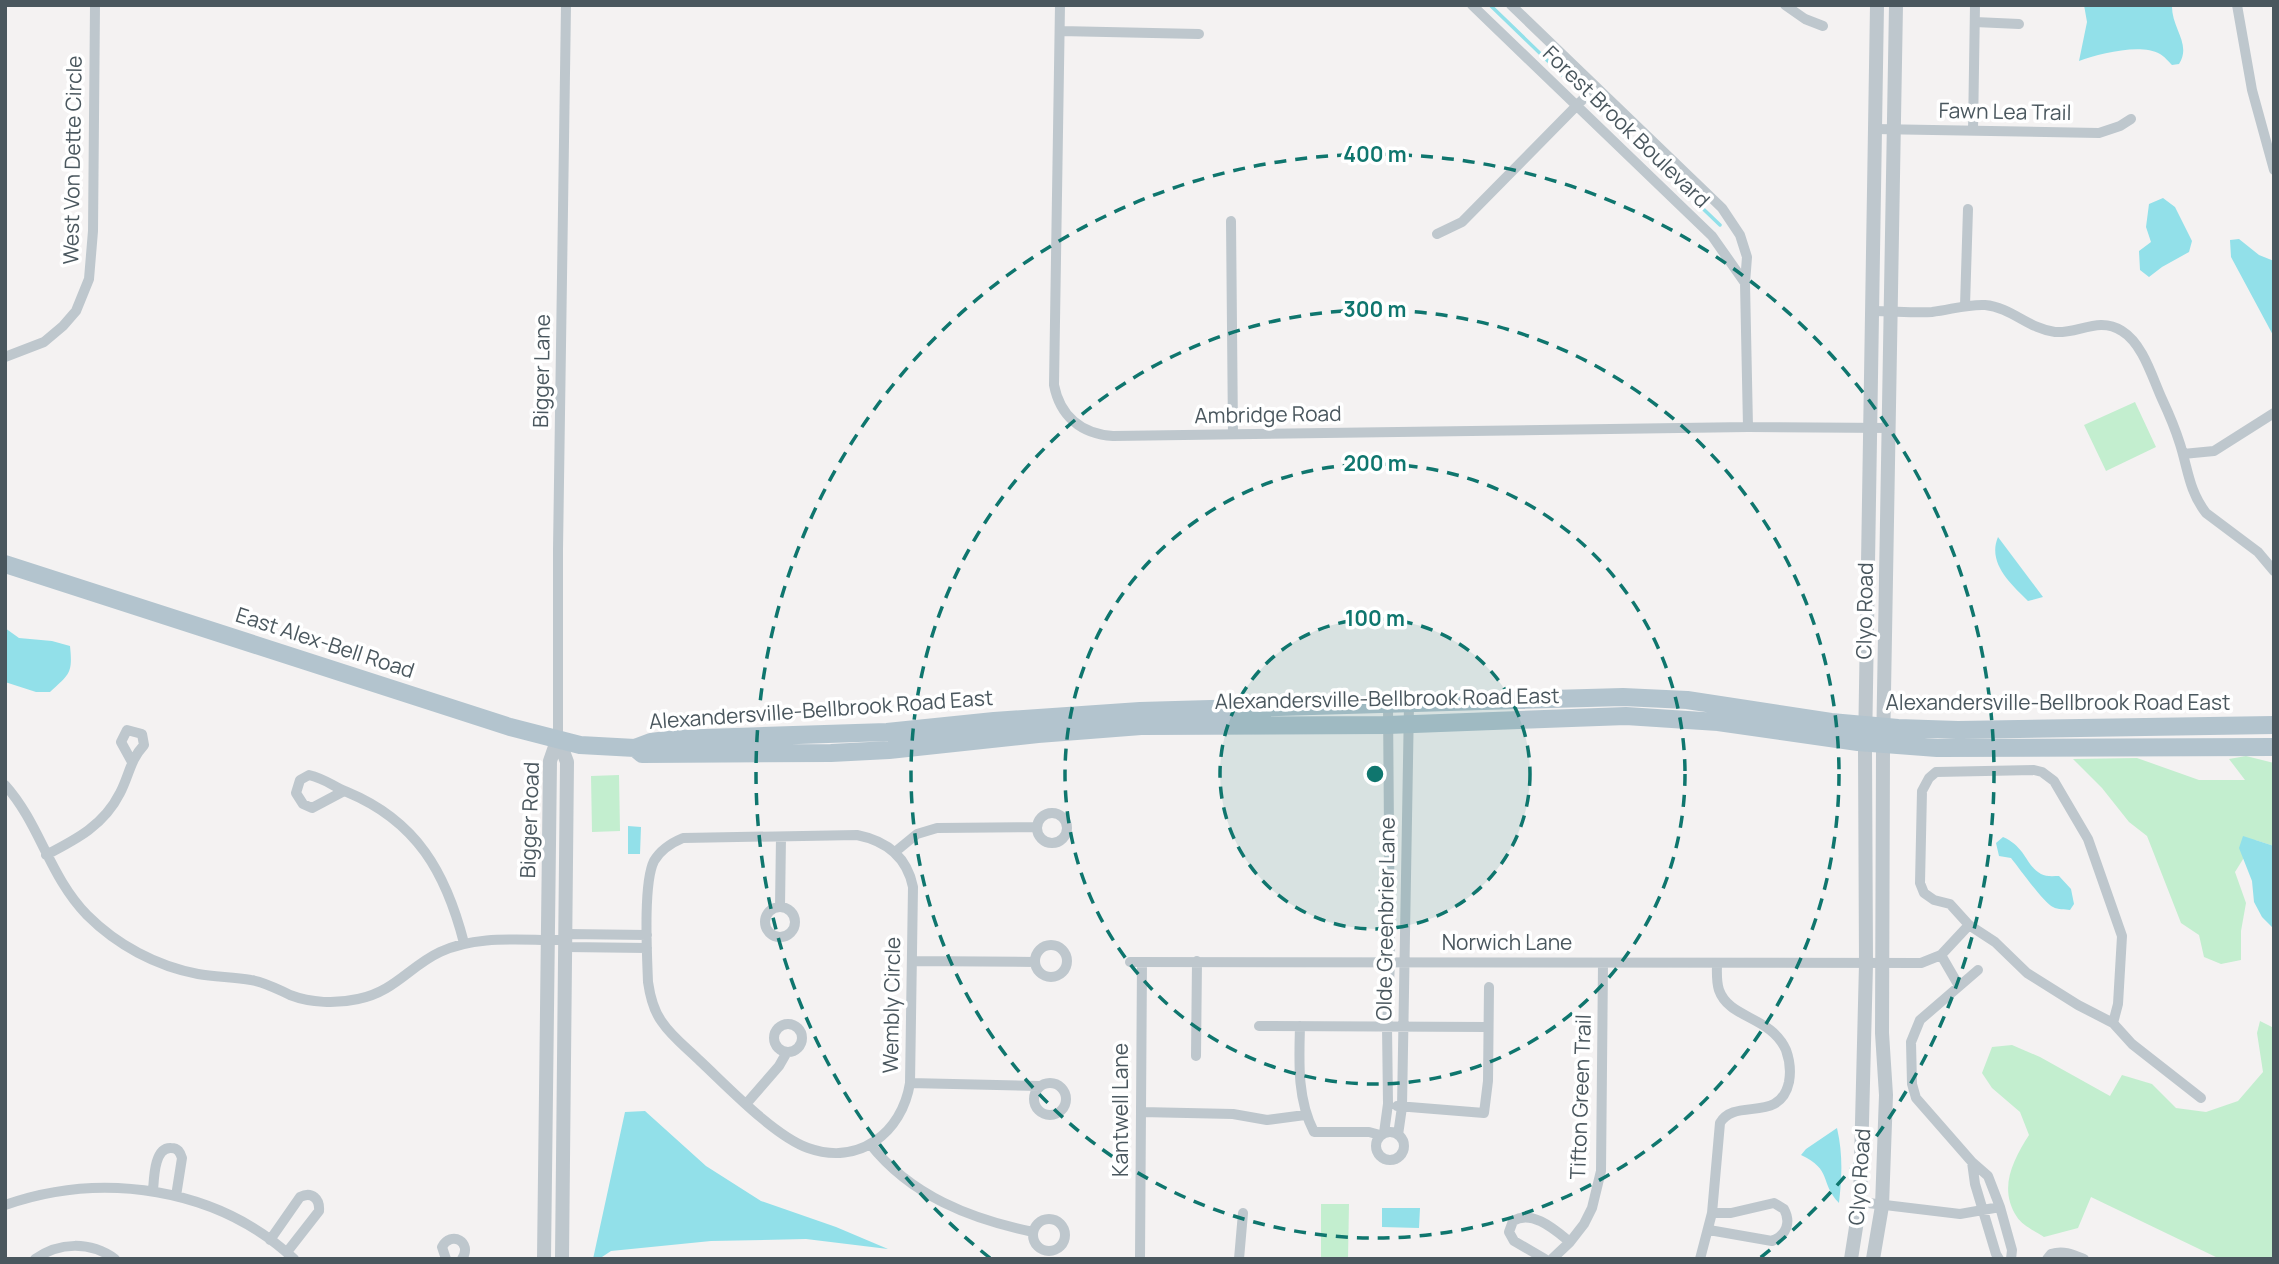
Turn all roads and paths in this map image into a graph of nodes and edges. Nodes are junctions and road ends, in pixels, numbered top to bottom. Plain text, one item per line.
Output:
1 (95, 5) edge
2 (566, 5) edge
3 (1060, 5) edge
4 (1472, 5) edge
5 (1510, 5) edge
6 (1785, 5) edge
7 (1877, 5) edge
8 (1896, 5) edge
9 (1975, 5) edge
10 (2241, 6) edge
11 (1975, 22) junction
12 (2019, 24) dead end
13 (1824, 26) dead end
14 (1060, 31) junction
15 (1199, 34) dead end
16 (1595, 87) junction
17 (1576, 106) junction
18 (2131, 119) dead end
19 (1875, 129) junction
20 (1894, 129) junction
21 (1973, 131) junction
22 (2274, 170) edge
23 (1968, 209) dead end
24 (1231, 221) dead end
25 (1437, 234) dead end
26 (1745, 283) junction
27 (1965, 306) junction
28 (1874, 311) junction
29 (1890, 311) junction
30 (5, 358) edge
31 (2274, 413) edge
32 (1748, 427) junction
33 (1871, 428) junction
34 (1890, 428) junction
35 (1233, 434) junction
36 (2183, 454) junction
37 (5, 564) edge
38 (2274, 571) edge
39 (1388, 704) junction
40 (1409, 704) junction
41 (1140, 719) junction
42 (1409, 723) junction
43 (1388, 724) junction
44 (2274, 725) edge
45 (2113, 728) junction
46 (1874, 735) junction
47 (558, 738) junction
48 (2274, 747) edge
49 (635, 748) joint
50 (2113, 748) junction
51 (132, 762) dead end
52 (5, 785) edge
53 (344, 791) dead end
54 (1036, 827) dead end
55 (780, 837) junction
56 (895, 852) junction
57 (46, 855) junction
58 (780, 907) dead end
59 (1969, 925) junction
60 (647, 936) junction
61 (566, 940) junction
62 (548, 941) junction
63 (464, 943) junction
64 (647, 948) junction
65 (1941, 955) junction
66 (912, 961) junction
67 (1197, 961) junction
68 (1035, 962) dead end
69 (1136, 962) joint
70 (1390, 962) junction
71 (1405, 962) junction
72 (1717, 962) junction
73 (1604, 964) junction
74 (1866, 964) junction
75 (1884, 964) junction
76 (1978, 970) dead end
77 (1959, 986) junction
78 (1489, 987) dead end
79 (2113, 1023) junction
80 (1259, 1026) dead end
81 (1300, 1026) junction
82 (1387, 1026) junction
83 (1403, 1027) junction
84 (1488, 1027) junction
85 (787, 1052) dead end
86 (1196, 1056) dead end
87 (911, 1083) junction
88 (1040, 1086) dead end
89 (2201, 1098) dead end
90 (746, 1104) junction
91 (1388, 1104) junction
92 (1402, 1107) junction
93 (1141, 1112) junction
94 (1305, 1115) junction
95 (1382, 1134) junction
96 (1398, 1135) junction
97 (870, 1144) junction
98 (1972, 1162) junction
99 (153, 1191) junction
100 (176, 1196) junction
101 (1860, 1202) junction
102 (5, 1205) edge
103 (1882, 1206) junction
104 (2000, 1207) junction
105 (1983, 1210) junction
106 (1243, 1213) dead end
107 (1712, 1213) junction
108 (1709, 1230) junction
109 (1033, 1232) dead end
110 (270, 1240) junction
111 (1570, 1242) junction
112 (290, 1256) edge
113 (35, 1259) edge
114 (115, 1259) edge
115 (446, 1259) edge
116 (462, 1259) edge
117 (544, 1259) edge
118 (562, 1259) edge
119 (1140, 1259) edge
120 (1239, 1259) edge
121 (1545, 1259) edge
122 (1552, 1259) edge
123 (1700, 1259) edge
124 (1851, 1259) edge
125 (1873, 1259) edge
126 (1999, 1259) edge
127 (2011, 1259) edge
128 (2048, 1259) edge
129 (2084, 1259) edge

1 - 30 street, West Von Dette Circle
2 - 47 street, Bigger Lane
3 - 14 street, Ambridge Road
4 - 17 street, Forest Brook Boulevard
5 - 16 street, Forest Brook Boulevard
6 - 13 street
7 - 19 street, Clyo Road
8 - 20 street, Clyo Road
9 - 11 street
10 - 22 street
11 - 12 street
11 - 21 street
14 - 15 street
14 - 35 street, Ambridge Road
16 - 17 street
16 - 26 street, Forest Brook Boulevard
17 - 25 street
17 - 26 street, Forest Brook Boulevard
18 - 21 street, Fawn Lea Trail
19 - 20 street, Fawn Lea Trail
19 - 28 street, Clyo Road
20 - 21 street, Fawn Lea Trail
20 - 29 street, Clyo Road
23 - 27 street
24 - 35 street
26 - 32 street, Forest Brook Boulevard
27 - 29 street
27 - 36 street
28 - 29 street
28 - 33 street, Clyo Road
29 - 34 street, Clyo Road
31 - 36 street
32 - 33 street, Ambridge Road
32 - 35 street, Ambridge Road
33 - 34 street, Ambridge Road
33 - 46 street, Clyo Road
34 - 46 street, Clyo Road
36 - 38 street
37 - 47 main road, East Alex-Bell Road
39 - 40 main road, Alexandersville-Bellbrook Road East
39 - 41 main road, Alexandersville-Bellbrook Road East
39 - 43 street, Olde Greenbrier Lane
40 - 42 street, Olde Greenbrier Lane
40 - 46 main road, Alexandersville-Bellbrook Road East
41 - 43 main road, Alexandersville-Bellbrook Road East
41 - 49 main road, Alexandersville-Bellbrook Road East
42 - 43 main road, Alexandersville-Bellbrook Road East
42 - 46 main road, Alexandersville-Bellbrook Road East
42 - 71 street, Olde Greenbrier Lane
43 - 70 street, Olde Greenbrier Lane
44 - 45 main road, Alexandersville-Bellbrook Road East
45 - 46 main road, Alexandersville-Bellbrook Road East
45 - 50 main road
46 - 50 main road, Alexandersville-Bellbrook Road East
46 - 74 street, Clyo Road
46 - 75 street, Clyo Road
47 - 49 main road, East Alex-Bell Road
47 - 61 street, Bigger Road
47 - 62 street, Bigger Road
48 - 50 main road, Alexandersville-Bellbrook Road East
51 - 57 street
52 - 57 street
53 - 63 street
54 - 56 street
55 - 56 street, Wembly Circle
55 - 58 street
55 - 60 street, Wembly Circle
56 - 66 street, Wembly Circle
57 - 63 street
59 - 65 street
59 - 79 street
59 - 79 street
60 - 61 street
60 - 64 street, Wembly Circle
61 - 62 street
61 - 64 street
61 - 118 street, Bigger Road
62 - 63 street
62 - 117 street, Bigger Road
64 - 90 street, Wembly Circle
65 - 75 street, Norwich Lane
65 - 77 street
66 - 68 street
66 - 87 street, Wembly Circle
67 - 69 street, Norwich Lane
67 - 70 street, Norwich Lane
67 - 86 street
69 - 93 street, Kantwell Lane
70 - 71 street, Norwich Lane
70 - 82 street, Olde Greenbrier Lane
71 - 73 street, Norwich Lane
71 - 83 street, Olde Greenbrier Lane
72 - 73 street, Norwich Lane
72 - 74 street, Norwich Lane
72 - 107 street
73 - 111 street, Tifton Green Trail
74 - 75 street, Norwich Lane
74 - 101 street, Clyo Road
75 - 103 street, Clyo Road
76 - 77 street
77 - 98 street
78 - 84 street
79 - 89 street
80 - 81 street
81 - 82 street
81 - 94 street
82 - 83 street
82 - 91 street, Olde Greenbrier Lane
83 - 84 street
83 - 92 street, Olde Greenbrier Lane
84 - 92 street
85 - 90 street
87 - 88 street
87 - 97 street, Wembly Circle
90 - 97 street, Wembly Circle
91 - 92 street
91 - 95 street, Olde Greenbrier Lane
92 - 96 street, Olde Greenbrier Lane
93 - 94 street
93 - 119 street, Kantwell Lane
94 - 95 street
95 - 96 street
95 - 96 street, Olde Greenbrier Lane
97 - 109 street
98 - 104 street
98 - 105 street
99 - 100 street
99 - 100 street
99 - 102 street
100 - 110 street
101 - 103 street
101 - 124 street, Clyo Road
103 - 105 street
103 - 125 street, Clyo Road
104 - 105 street
104 - 127 street
105 - 126 street
106 - 120 street
107 - 108 street
107 - 108 street
108 - 123 street
110 - 112 street
110 - 112 street
111 - 121 street
111 - 122 street, Tifton Green Trail
113 - 114 street
115 - 116 street
128 - 129 street

